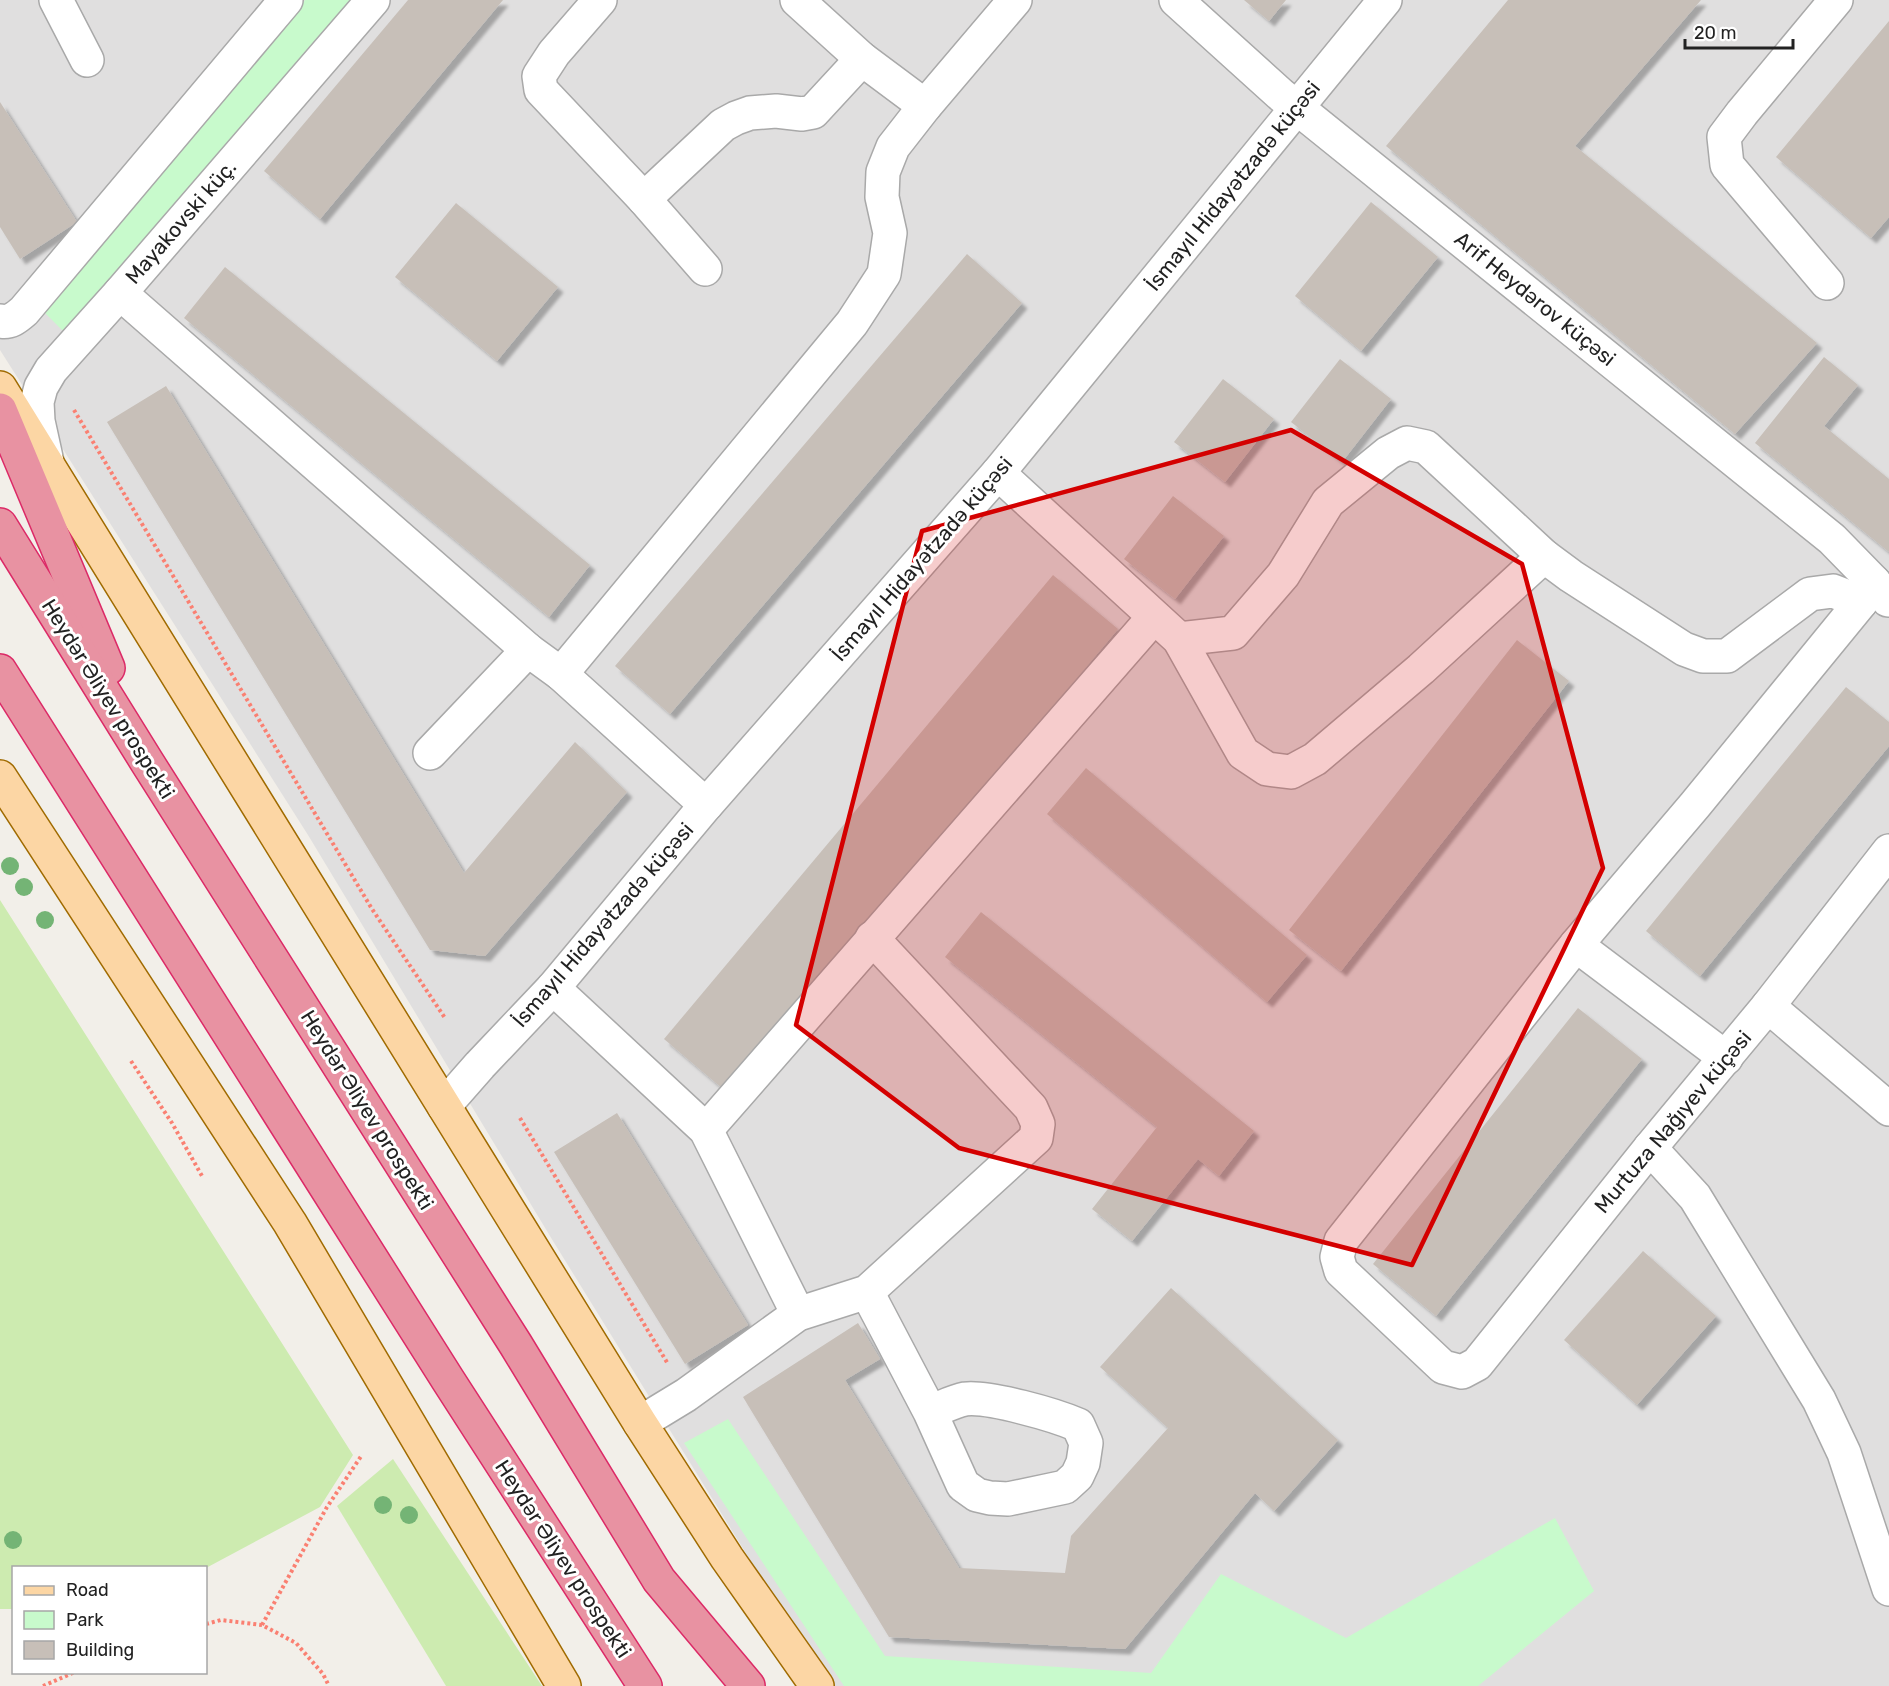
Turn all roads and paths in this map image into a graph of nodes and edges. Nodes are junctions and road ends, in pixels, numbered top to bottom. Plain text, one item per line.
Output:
1 (56, 0) edge
2 (286, 0) edge
3 (373, 0) edge
4 (600, 0) edge
5 (797, 0) edge
6 (1015, 0) edge
7 (1176, 0) edge
8 (1385, 0) edge
9 (1836, 0) edge
10 (862, 59) junction
11 (87, 60) dead end
12 (925, 106) junction
13 (1297, 108) junction
14 (644, 199) junction
15 (705, 269) dead end
16 (1827, 283) dead end
17 (120, 293) junction
18 (0, 321) edge
19 (51, 370) junction
20 (0, 387) edge
21 (0, 410) edge
22 (47, 462) junction
23 (998, 473) junction
24 (0, 525) edge
25 (1544, 556) junction
26 (1875, 596) edge
27 (1154, 617) junction
28 (1179, 639) junction
29 (528, 650) junction
30 (0, 671) edge
31 (561, 674) junction
32 (430, 753) dead end
33 (147, 762) junction
34 (0, 777) edge
35 (706, 805) junction
36 (1889, 851) edge
37 (872, 938) junction
38 (1576, 945) junction
39 (553, 988) junction
40 (1768, 1006) junction
41 (446, 1018) dead end
42 (1726, 1058) junction
43 (131, 1061) dead end
44 (444, 1106) junction
45 (1889, 1109) edge
46 (520, 1118) dead end
47 (706, 1130) junction
48 (1650, 1148) junction
49 (202, 1176) dead end
50 (867, 1292) junction
51 (798, 1314) junction
52 (686, 1395) junction
53 (930, 1412) dead end
54 (640, 1423) junction
55 (362, 1455) dead end
56 (659, 1580) junction
57 (1889, 1588) edge
58 (207, 1624) edge
59 (262, 1625) junction
60 (70, 1674) edge
61 (43, 1686) edge
62 (329, 1686) edge
63 (564, 1686) edge
64 (645, 1686) edge
65 (728, 1686) edge
66 (748, 1686) edge
67 (817, 1686) edge

1 - 11 street
2 - 18 street
3 - 17 street, Mayakovski küç.
4 - 14 street
5 - 10 street
6 - 12 street
7 - 13 street, Arif Heydərov küçəsi
8 - 13 street, İsmayıl Hidayətzadə küçəsi
9 - 16 street
10 - 12 street
10 - 14 street
12 - 31 street
13 - 23 street, İsmayıl Hidayətzadə küçəsi
13 - 26 street, Arif Heydərov küçəsi
14 - 15 street
17 - 19 street, Mayakovski küç.
17 - 29 street
19 - 22 street, Mayakovski küç.
19 - 41 path
20 - 22 main road
21 - 33 highway
22 - 44 main road
23 - 27 street
23 - 35 street, İsmayıl Hidayətzadə küçəsi
24 - 33 highway, Heydər Əliyev prospekti
25 - 26 street
25 - 28 street
25 - 28 street
26 - 38 street
27 - 28 street
27 - 37 street
29 - 31 street
29 - 32 street
30 - 64 highway, Heydər Əliyev prospekti
31 - 35 street
33 - 56 highway, Heydər Əliyev prospekti
34 - 63 main road
35 - 39 street, İsmayıl Hidayətzadə küçəsi
36 - 40 street, Murtuza Nağıyev küçəsi
37 - 47 street
37 - 50 street
38 - 42 street
38 - 48 street, Murtuza Nağıyev küçəsi
39 - 44 street, İsmayıl Hidayətzadə küçəsi
39 - 47 street
40 - 42 street, Murtuza Nağıyev küçəsi
40 - 45 street
42 - 48 street, Murtuza Nağıyev küçəsi
43 - 49 path
44 - 54 main road
46 - 52 path
47 - 51 street
48 - 57 street
50 - 51 street
50 - 53 street
51 - 52 street
52 - 54 street
54 - 67 main road
55 - 59 path
56 - 65 highway
56 - 66 highway, Heydər Əliyev prospekti
58 - 59 path
59 - 62 path
60 - 61 path

